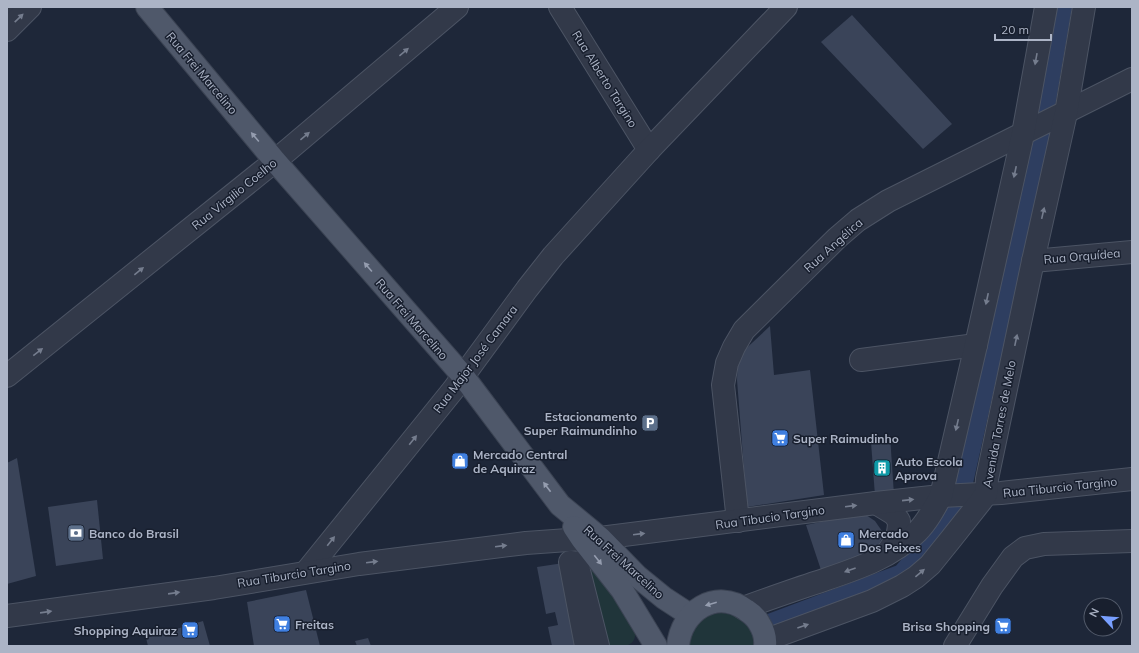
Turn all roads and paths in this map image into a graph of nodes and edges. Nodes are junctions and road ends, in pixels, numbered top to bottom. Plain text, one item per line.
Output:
1 (30, 7) edge
2 (147, 7) edge
3 (457, 7) edge
4 (560, 7) edge
5 (786, 7) edge
6 (1046, 7) edge
7 (1084, 7) edge
8 (7, 30) edge
9 (1132, 79) edge
10 (1044, 123) junction
11 (649, 150) junction
12 (275, 161) junction
13 (1132, 252) edge
14 (1033, 261) junction
15 (976, 345) junction
16 (861, 360) dead end
17 (7, 376) edge
18 (463, 376) junction
19 (1132, 479) edge
20 (986, 494) junction
21 (950, 496) junction
22 (876, 503) junction
23 (738, 521) junction
24 (591, 539) junction
25 (1132, 541) edge
26 (886, 555) junction
27 (306, 572) junction
28 (743, 608) junction
29 (690, 615) junction
30 (7, 616) edge
31 (766, 643) edge
32 (586, 646) edge
33 (598, 646) edge
34 (656, 646) edge
35 (678, 646) edge
36 (955, 646) edge

8 -> 1 street
12 -> 2 main road, Rua Frei Marcelino
12 -> 3 street, Rua Virgilio Coelho
4 - 11 street, Rua Alberto Targino
5 - 11 street, Rua Major José Camara
6 -> 10 street
7 - 10 street
9 - 10 street, Rua Angélica
14 -> 10 street, Avenida Torres de Melo
10 -> 15 street
10 - 23 street, Rua Angélica
11 - 18 street, Rua Major José Camara
17 -> 12 street, Rua Virgilio Coelho
18 -> 12 main road, Rua Frei Marcelino
13 - 14 street, Rua Orquídea
20 -> 14 street, Avenida Torres de Melo
15 - 16 street
15 -> 21 street
24 -> 18 main road, Rua Frei Marcelino
27 -> 18 street, Rua Major José Camara
19 - 20 street, Rua Tiburcio Targino
20 - 21 street, Rua Tiburcio Targino
31 -> 20 street, Avenida Torres de Melo
22 -> 21 street, Rua Tibucio Targino
21 - 26 street
23 -> 22 street, Rua Tibucio Targino
22 - 26 street
24 -> 23 street, Rua Tibucio Targino
27 -> 24 street, Rua Tiburcio Targino
24 - 29 main road, Rua Frei Marcelino
24 -> 34 main road
25 - 36 street
26 -> 28 street
30 -> 27 street, Rua Tiburcio Targino
28 -> 29 main road
28 - 31 main road
29 - 35 main road
32 - 33 street

